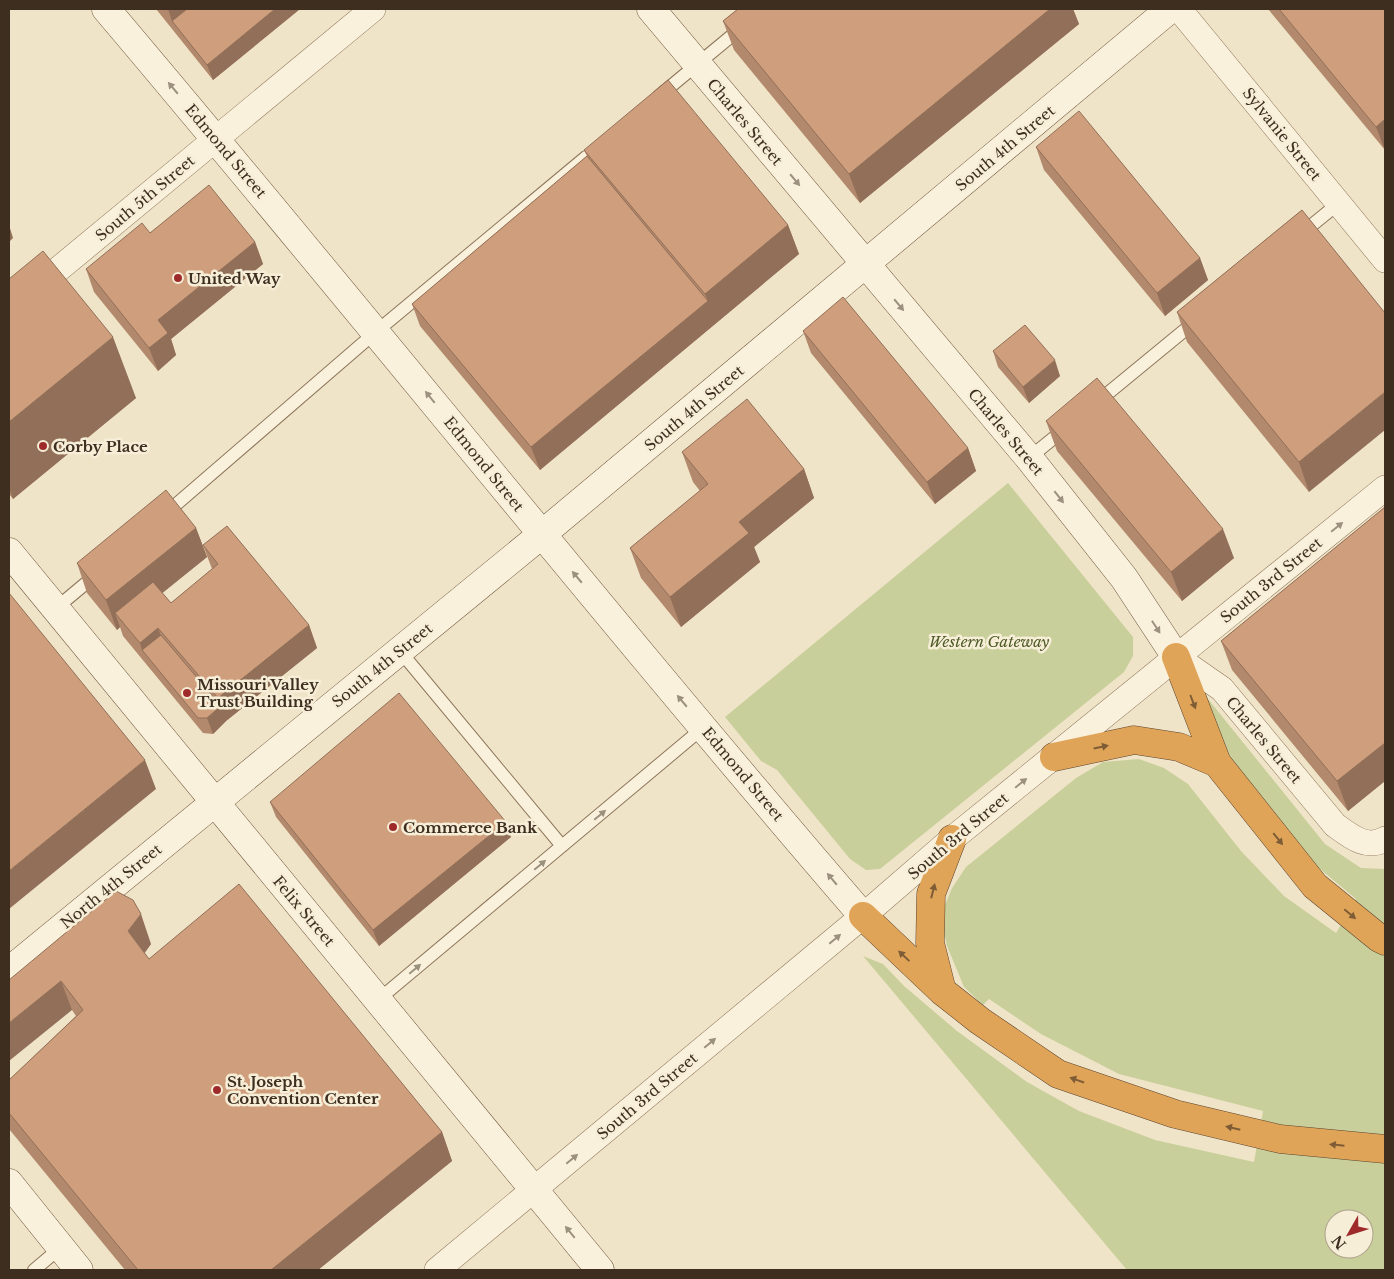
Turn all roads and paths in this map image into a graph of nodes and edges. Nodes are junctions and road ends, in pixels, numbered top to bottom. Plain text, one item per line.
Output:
1 (106, 9) edge
2 (373, 9) edge
3 (651, 9) edge
4 (764, 9) edge
5 (1170, 9) edge
6 (1179, 9) edge
7 (698, 64) junction
8 (652, 102) edge
9 (216, 139) junction
10 (598, 147) edge
11 (1339, 203) junction
12 (1293, 240) edge
13 (1385, 260) edge
14 (866, 265) junction
15 (1210, 309) edge
16 (9, 310) edge
17 (377, 331) junction
18 (1089, 408) edge
19 (1074, 421) edge
20 (1029, 458) junction
21 (1385, 488) edge
22 (153, 524) edge
23 (541, 535) junction
24 (9, 552) edge
25 (103, 568) edge
26 (55, 609) junction
27 (400, 651) junction
28 (1176, 657) junction
29 (704, 727) junction
30 (1054, 757) junction
31 (1217, 763) junction
32 (214, 802) junction
33 (952, 839) junction
34 (1376, 841) edge
35 (562, 846) junction
36 (863, 916) junction
37 (1385, 941) edge
38 (9, 971) edge
39 (942, 991) junction
40 (378, 1000) junction
41 (1385, 1149) edge
42 (9, 1183) edge
43 (535, 1190) junction
44 (60, 1248) junction
45 (34, 1270) edge
46 (79, 1270) edge
47 (437, 1270) edge
48 (600, 1270) edge

9 -> 1 main road, Edmond Street
2 - 9 street, South 5th Street
3 - 7 main road, Charles Street
4 - 7 lane
5 - 14 main road, South 4th Street
6 - 11 street, Sylvanie Street
7 - 8 lane
7 -> 14 main road, Charles Street
9 - 16 street, South 5th Street
9 - 17 main road, Edmond Street
10 - 17 lane
11 - 12 lane
11 - 13 street, Sylvanie Street
14 -> 20 main road, Charles Street
14 - 23 main road, South 4th Street
15 - 18 lane
17 - 22 lane
23 -> 17 main road, Edmond Street
19 - 20 lane
20 -> 28 main road, Charles Street
28 -> 21 street, South 3rd Street
23 - 27 main road, South 4th Street
29 -> 23 main road, Edmond Street
24 - 26 main road, Felix Street
25 - 26 lane
26 - 32 main road, Felix Street
27 - 32 main road, South 4th Street
27 - 35 lane
28 - 30 street, South 3rd Street
28 -> 31 highway
28 - 34 street, Charles Street
35 -> 29 lane
36 -> 29 main road, Edmond Street
30 -> 31 highway
33 -> 30 street, South 3rd Street
31 -> 37 highway
32 - 38 main road, North 4th Street
32 - 40 main road, Felix Street
33 - 36 street, South 3rd Street
39 -> 33 highway
40 -> 35 lane
39 -> 36 highway
43 -> 36 street, South 3rd Street
41 -> 39 highway
40 - 43 main road, Felix Street
42 - 44 main road
43 - 47 street, South 3rd Street
48 -> 43 main road, Felix Street
44 - 45 lane
44 - 46 main road

